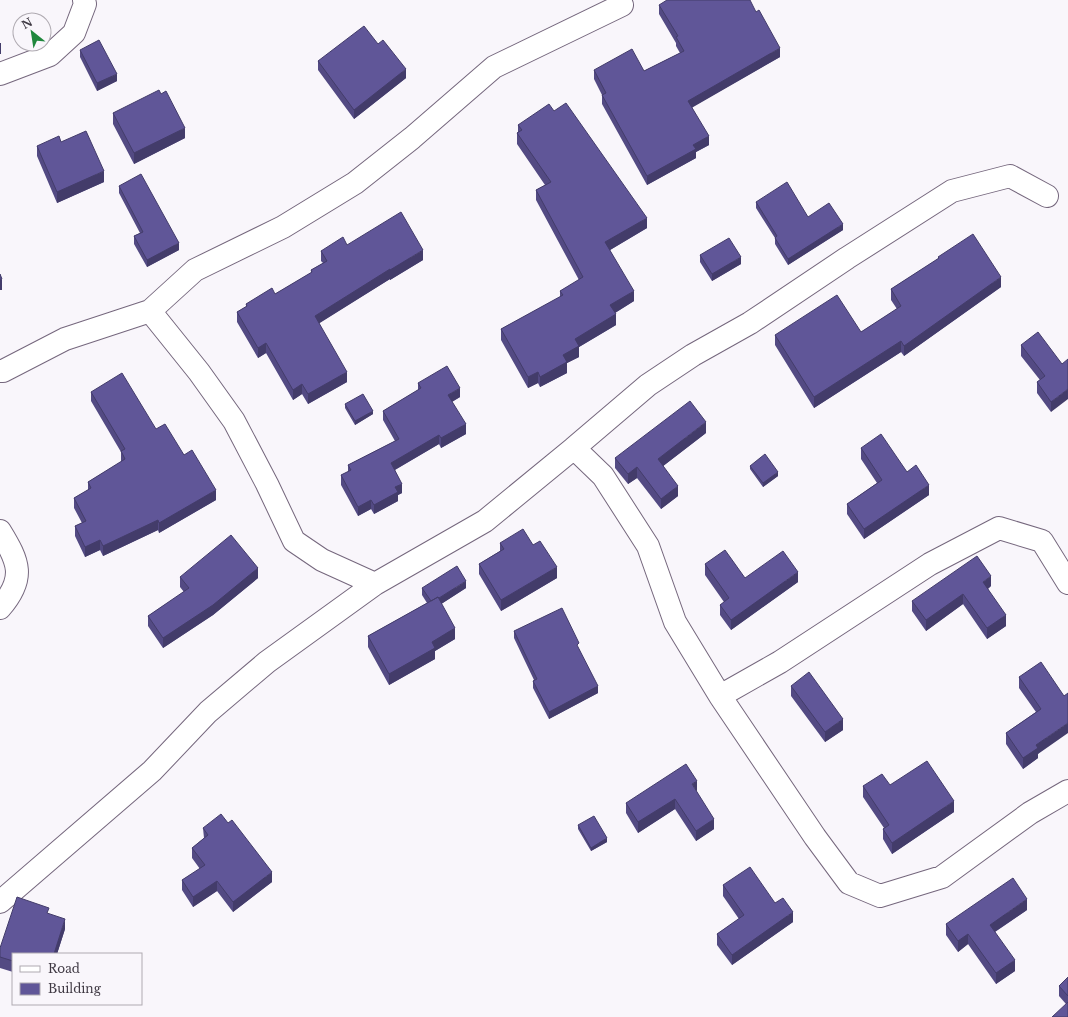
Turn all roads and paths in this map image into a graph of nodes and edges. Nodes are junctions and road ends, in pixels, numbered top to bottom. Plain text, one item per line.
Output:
1 (84, 0) edge
2 (622, 5) dead end
3 (0, 74) edge
4 (1047, 196) dead end
5 (150, 311) junction
6 (0, 371) edge
7 (574, 448) junction
8 (0, 531) edge
9 (1068, 583) edge
10 (375, 584) junction
11 (0, 608) edge
12 (720, 696) junction
13 (1068, 791) edge
14 (0, 902) edge

1 - 3 street
2 - 5 street
4 - 7 street
5 - 6 street
5 - 10 street
7 - 10 street
7 - 12 street
8 - 11 street
9 - 12 street
10 - 14 street
12 - 13 street

